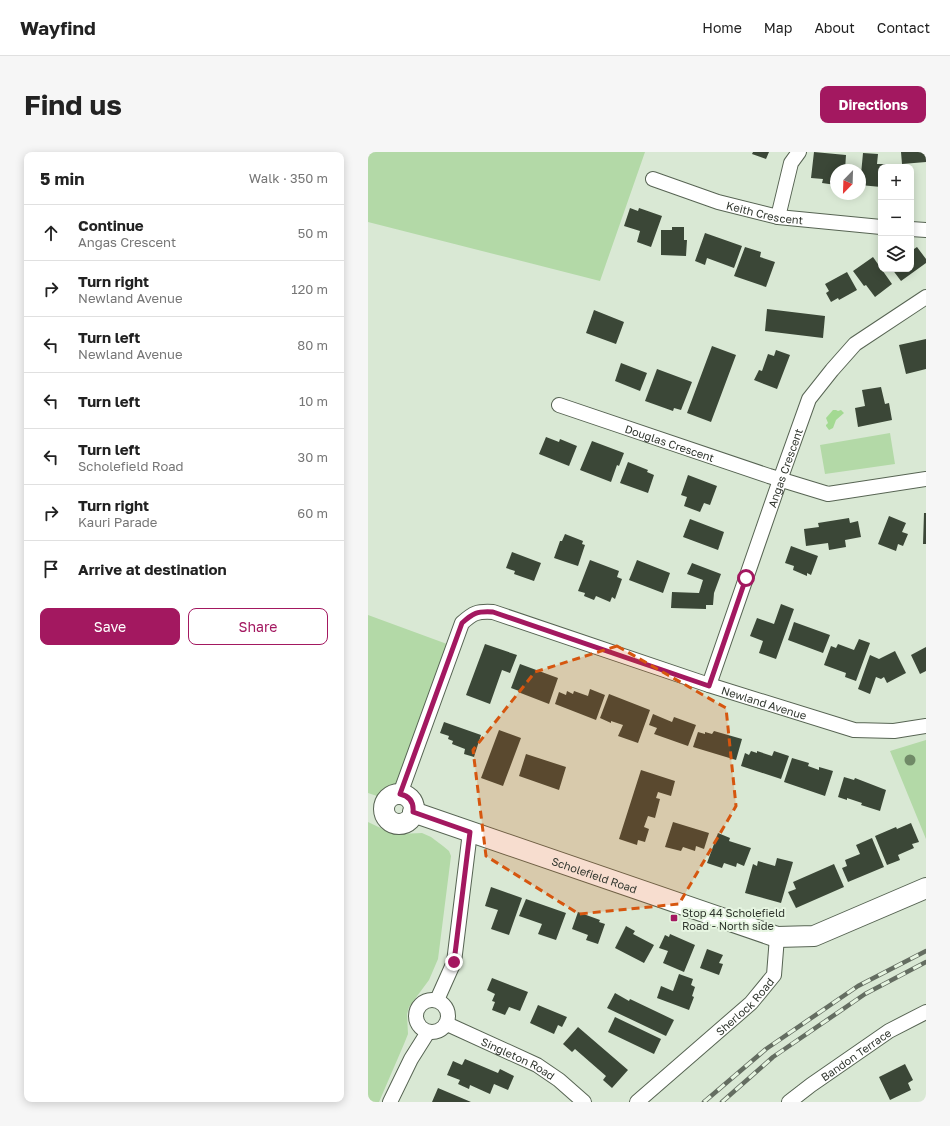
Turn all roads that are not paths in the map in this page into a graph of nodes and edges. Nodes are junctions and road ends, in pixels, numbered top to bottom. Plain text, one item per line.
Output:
1 (799, 152) edge
2 (653, 179) dead end
3 (778, 217) junction
4 (878, 226) edge
5 (914, 229) edge
6 (926, 230) edge
7 (926, 297) edge
8 (559, 405) dead end
9 (926, 479) edge
10 (780, 480) junction
11 (709, 686) junction
12 (926, 726) edge
13 (384, 799) edge
14 (413, 812) junction
15 (470, 832) junction
16 (926, 888) edge
17 (777, 937) junction
18 (437, 1000) junction
19 (926, 1012) edge
20 (447, 1024) junction
21 (428, 1032) junction
22 (390, 1102) edge
23 (584, 1102) edge
24 (637, 1102) edge
25 (789, 1102) edge

1 - 3 street
2 - 3 street, Keith Crescent
3 - 4 street, Keith Crescent
5 - 6 street
7 - 10 street, Angas Crescent
8 - 10 street, Douglas Crescent
9 - 10 street, Douglas Crescent
10 - 11 street, Angas Crescent
11 - 12 street, Newland Avenue
11 - 13 street, Newland Avenue
13 - 14 street
13 - 14 street
14 - 15 street, Scholefield Road
15 - 17 street, Scholefield Road
15 - 18 street
16 - 17 street
17 - 24 street, Sherlock Road
18 - 20 street
18 - 21 street
19 - 25 street, Bandon Terrace
20 - 21 street
20 - 23 street, Singleton Road
21 - 22 street

